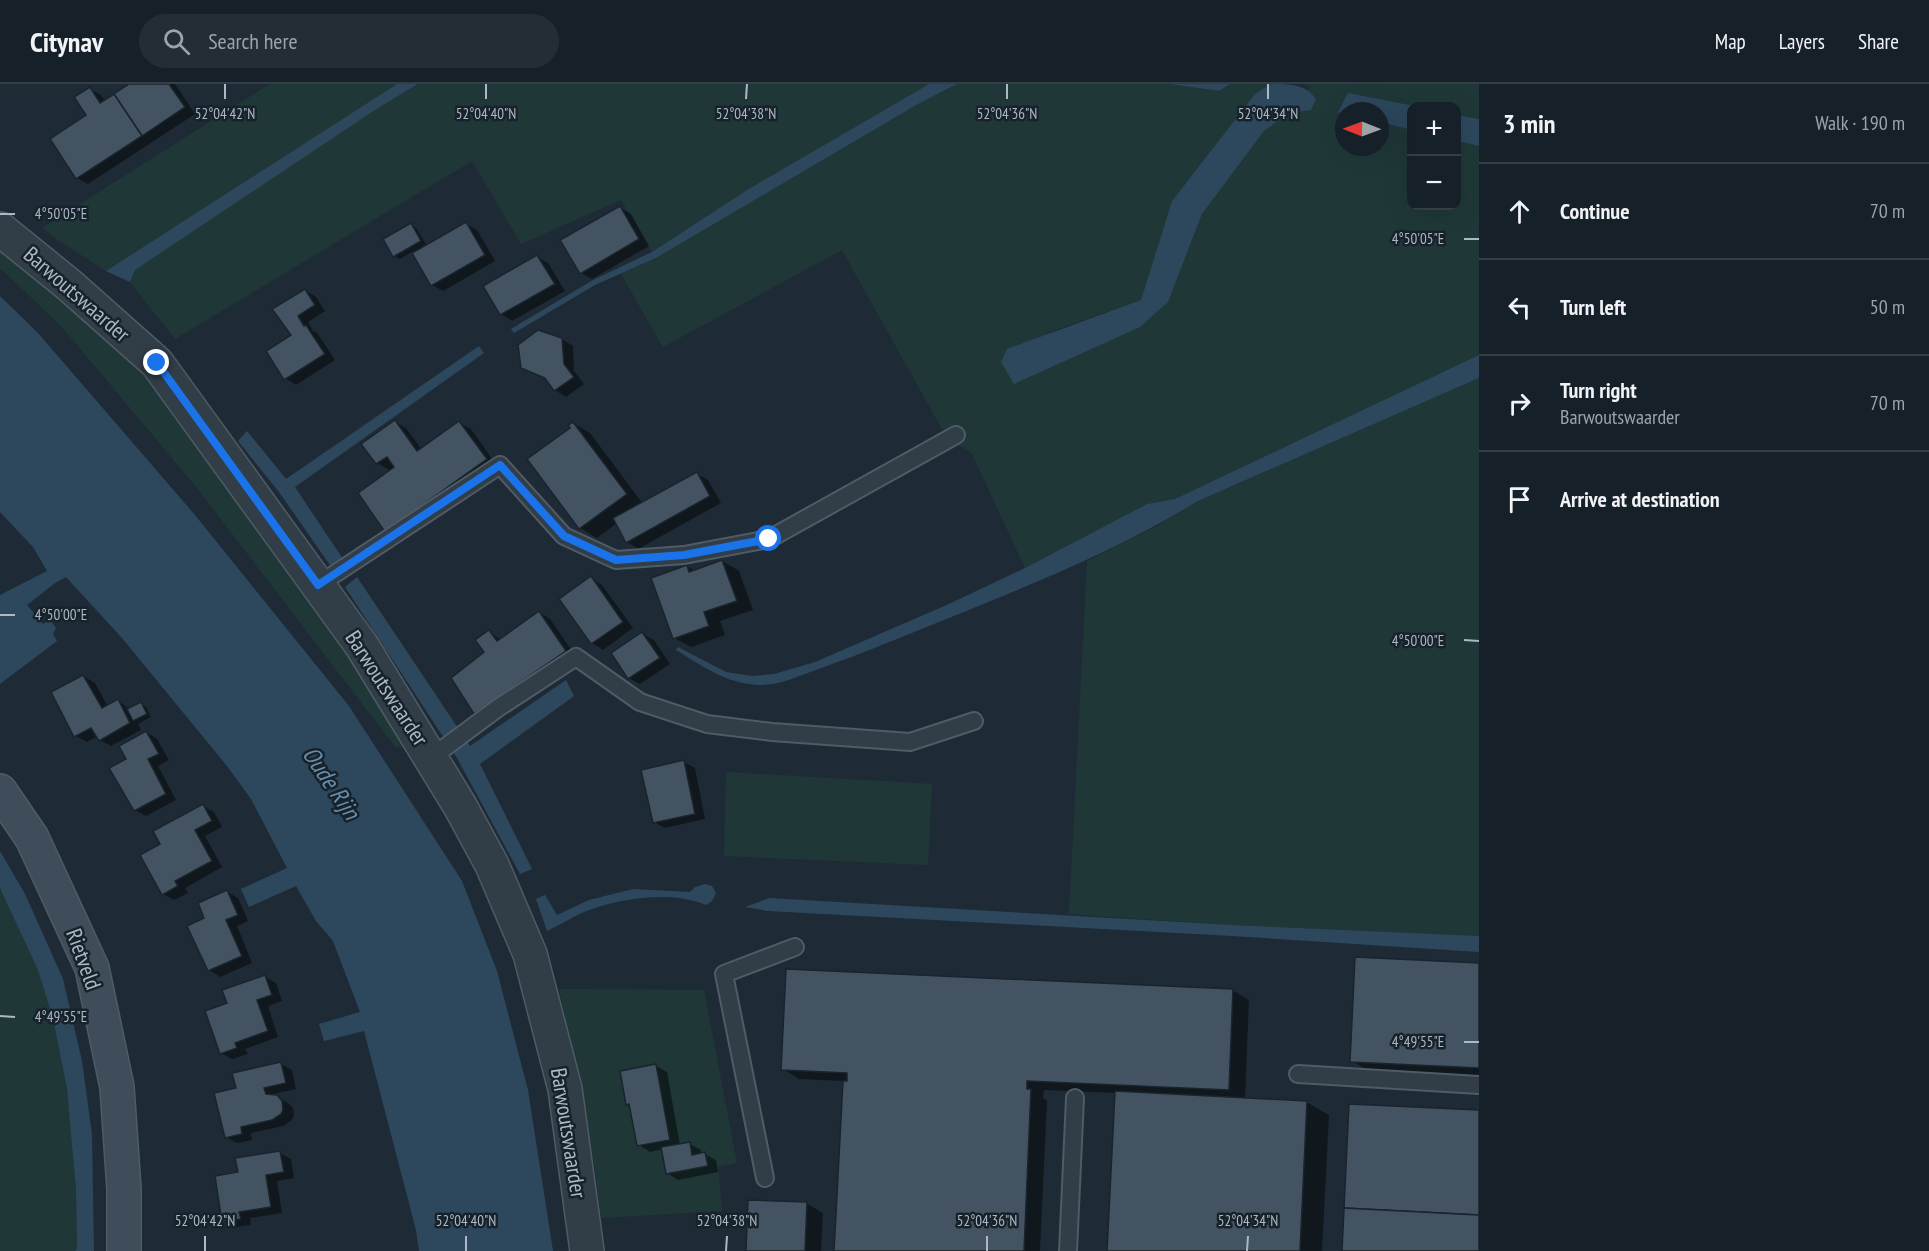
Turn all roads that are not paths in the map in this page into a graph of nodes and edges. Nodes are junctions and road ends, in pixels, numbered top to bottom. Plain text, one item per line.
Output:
1 (0, 229) edge
2 (956, 435) dead end
3 (318, 585) junction
4 (974, 721) dead end
5 (437, 752) junction
6 (0, 791) edge
7 (795, 947) dead end
8 (1298, 1074) dead end
9 (1479, 1085) edge
10 (1075, 1098) dead end
11 (765, 1178) dead end
12 (124, 1251) edge
13 (587, 1251) edge
14 (1068, 1251) edge

1 - 3 street, Barwoutswaarder
2 - 3 lane
3 - 5 street, Barwoutswaarder
4 - 5 lane
5 - 13 street, Barwoutswaarder
6 - 12 main road, Rietveld
7 - 11 lane
8 - 9 lane
10 - 14 lane

